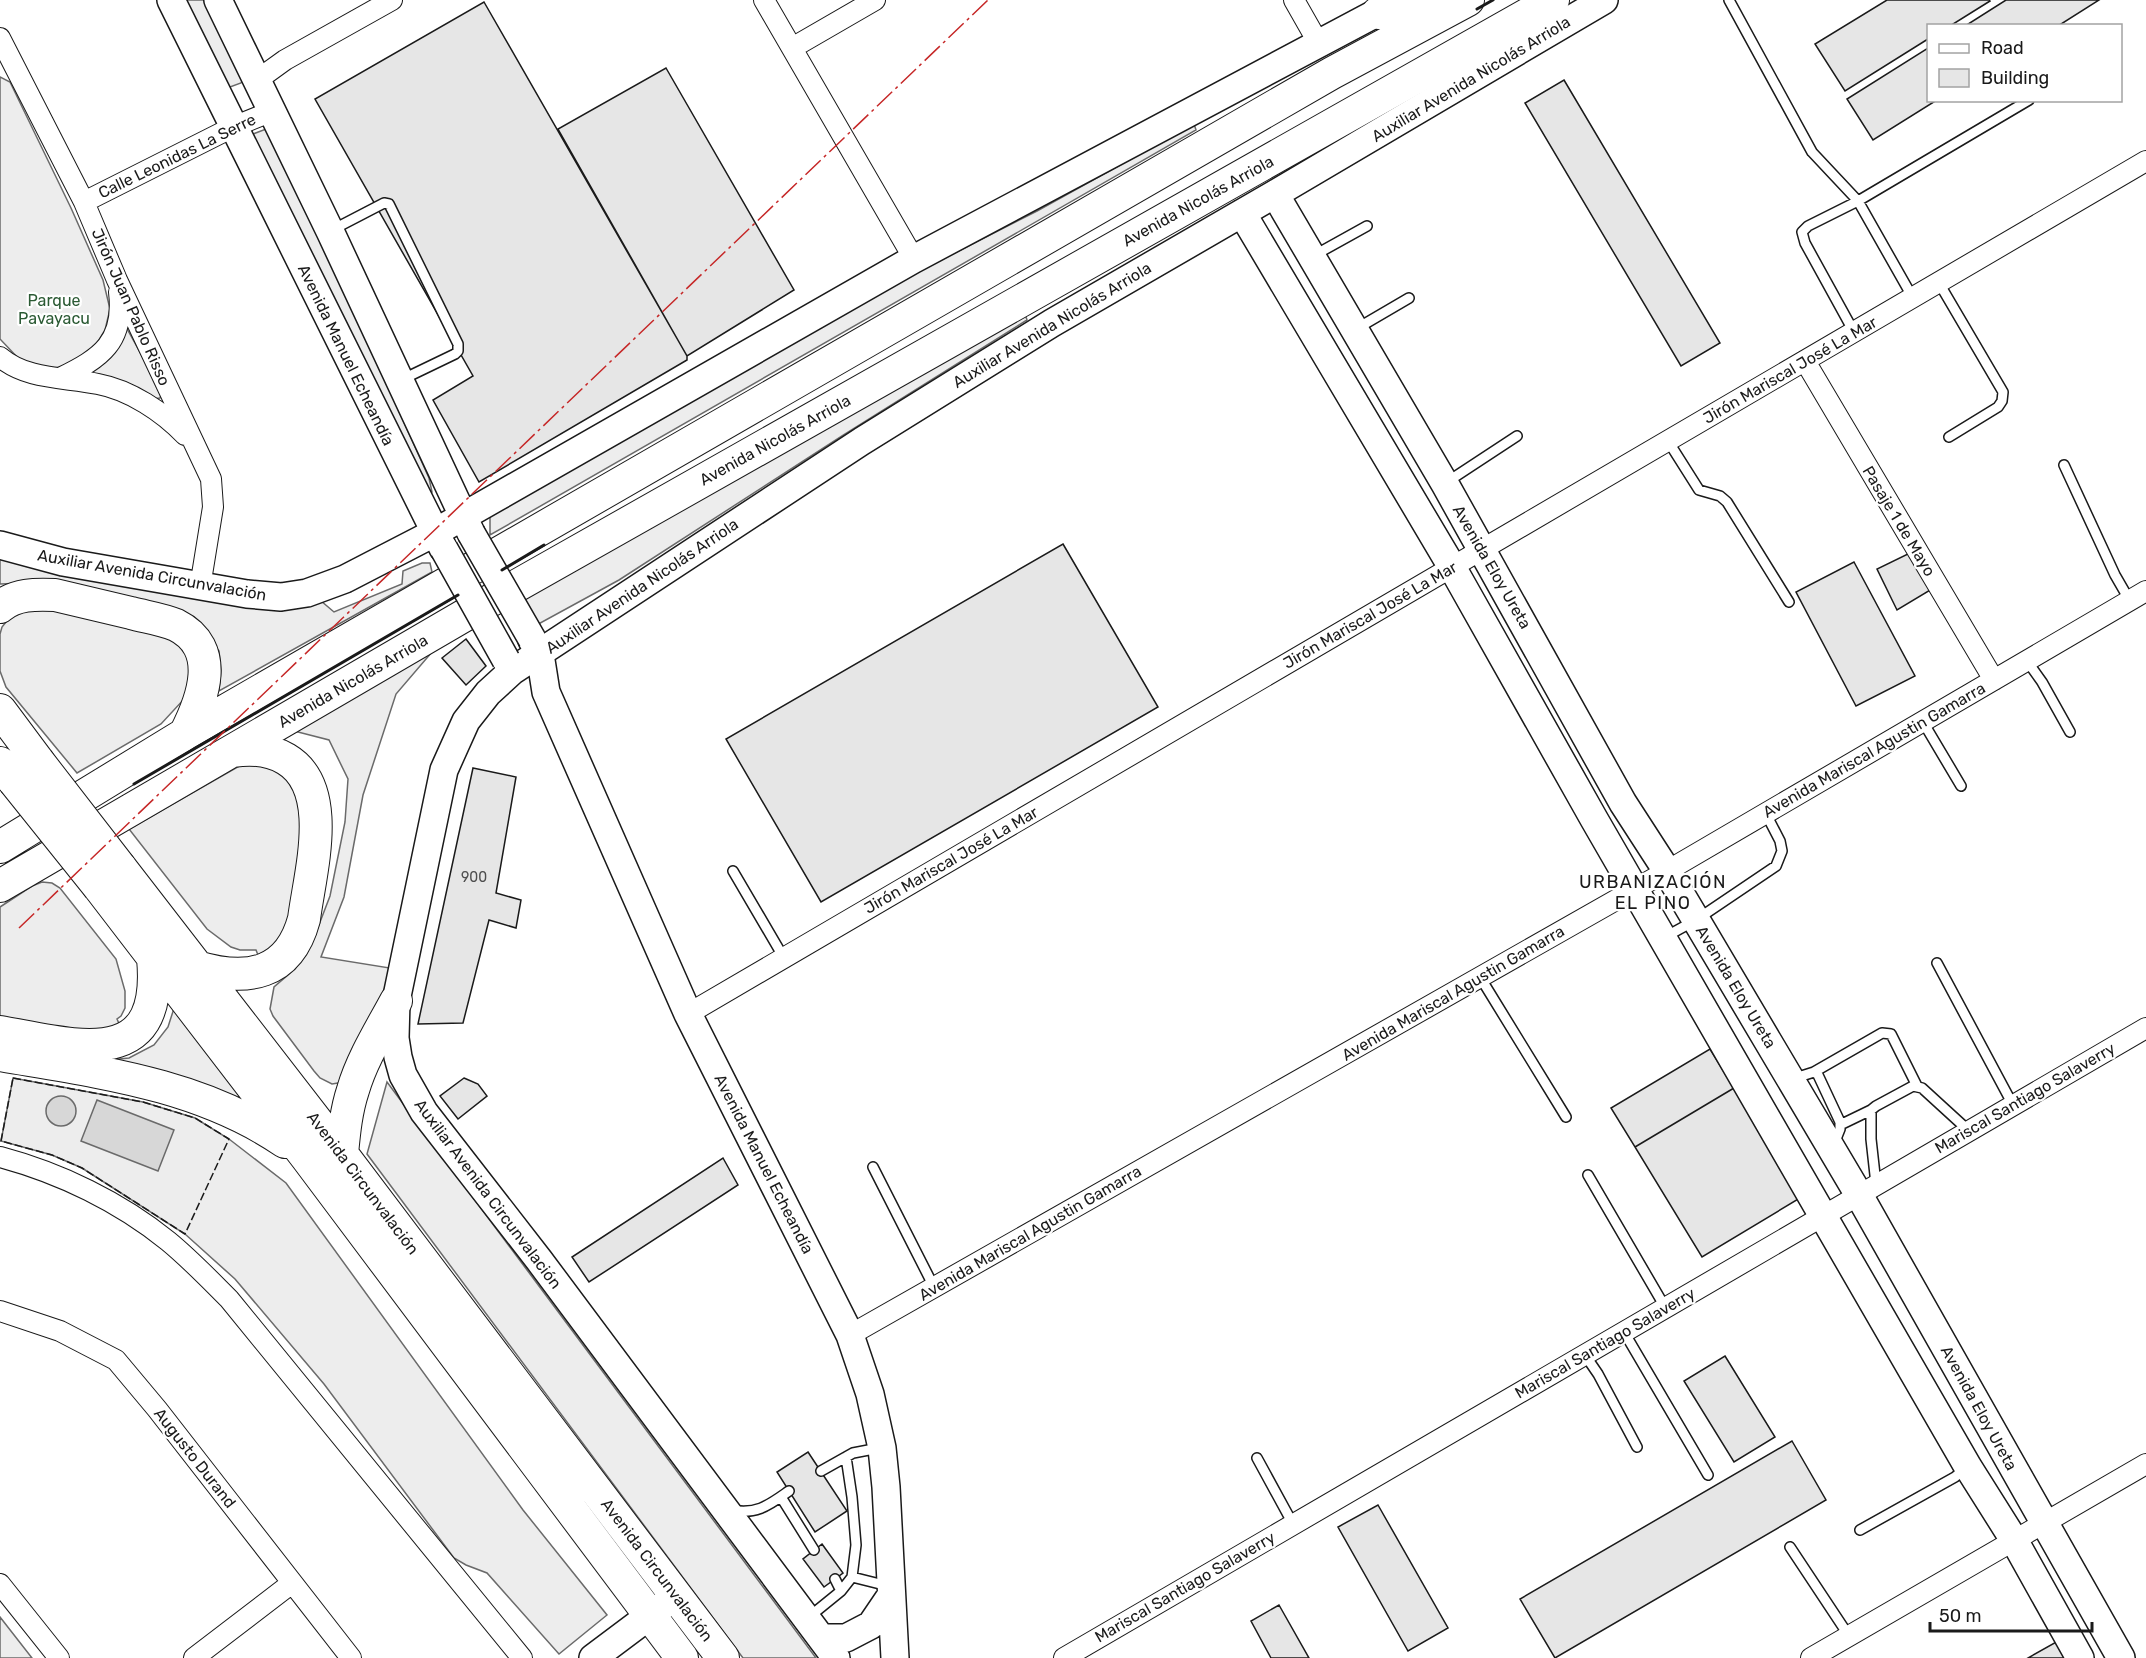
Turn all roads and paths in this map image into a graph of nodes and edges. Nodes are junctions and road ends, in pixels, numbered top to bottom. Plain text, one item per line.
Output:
1 (171, 0) edge
2 (218, 0) edge
3 (392, 0) edge
4 (764, 0) edge
5 (875, 0) edge
6 (1294, 0) edge
7 (1445, 0) edge
8 (1468, 0) edge
9 (1553, 0) edge
10 (1604, 0) edge
11 (1729, 0) edge
12 (1389, 7) edge
13 (1319, 44) junction
14 (2, 48) edge
15 (792, 48) junction
16 (256, 81) junction
17 (2026, 102) edge
18 (270, 112) junction
19 (233, 127) junction
20 (2146, 162) edge
21 (1275, 194) junction
22 (1858, 201) junction
23 (84, 202) junction
24 (1242, 213) junction
25 (1367, 226) dead end
26 (330, 231) junction
27 (914, 259) junction
28 (1318, 268) junction
29 (117, 280) junction
30 (1939, 283) junction
31 (1292, 297) junction
32 (1409, 298) dead end
33 (1913, 298) junction
34 (1354, 330) junction
35 (1854, 332) junction
36 (0, 357) edge
37 (1804, 361) junction
38 (60, 378) junction
39 (400, 380) junction
40 (1517, 436) dead end
41 (1949, 437) dead end
42 (1418, 438) junction
43 (1668, 441) junction
44 (196, 446) junction
45 (1387, 457) junction
46 (2064, 465) dead end
47 (1445, 484) junction
48 (467, 525) junction
49 (439, 541) junction
50 (0, 545) edge
51 (1482, 550) junction
52 (1452, 567) junction
53 (200, 587) junction
54 (2138, 596) edge
55 (1789, 602) dead end
56 (0, 607) edge
57 (1532, 637) junction
58 (536, 646) junction
59 (1501, 654) junction
60 (2027, 661) junction
61 (509, 665) junction
62 (1994, 680) junction
63 (546, 692) junction
64 (0, 710) edge
65 (1923, 722) junction
66 (2070, 732) dead end
67 (185, 734) junction
68 (233, 751) junction
69 (7, 772) edge
70 (1961, 786) dead end
71 (1623, 803) junction
72 (1766, 814) junction
73 (1594, 819) junction
74 (0, 847) edge
75 (733, 871) dead end
76 (1667, 871) junction
77 (109, 877) junction
78 (0, 886) edge
79 (1635, 889) junction
80 (1696, 920) junction
81 (1663, 938) junction
82 (153, 958) junction
83 (784, 958) junction
84 (1936, 963) dead end
85 (197, 967) junction
86 (1480, 977) junction
87 (396, 1001) junction
88 (688, 1014) junction
89 (2146, 1028) edge
90 (0, 1032) edge
91 (0, 1055) edge
92 (1777, 1056) junction
93 (1802, 1076) junction
94 (1742, 1077) junction
95 (1917, 1086) junction
96 (2013, 1105) junction
97 (1871, 1110) junction
98 (1566, 1117) dead end
99 (1969, 1131) junction
100 (1836, 1137) junction
101 (342, 1155) junction
102 (0, 1157) edge
103 (307, 1158) junction
104 (873, 1167) dead end
105 (1588, 1175) dead end
106 (1868, 1190) junction
107 (1822, 1216) junction
108 (934, 1287) junction
109 (1665, 1307) junction
110 (0, 1311) edge
111 (1624, 1332) junction
112 (850, 1335) junction
113 (1585, 1354) junction
114 (1637, 1447) dead end
115 (882, 1448) junction
116 (846, 1457) junction
117 (1257, 1458) dead end
118 (2146, 1464) edge
119 (1968, 1467) junction
120 (821, 1471) dead end
121 (1708, 1475) dead end
122 (726, 1509) junction
123 (2044, 1523) junction
124 (1293, 1524) junction
125 (1860, 1530) dead end
126 (2014, 1540) junction
127 (1790, 1547) dead end
128 (814, 1550) dead end
129 (852, 1577) junction
130 (835, 1579) dead end
131 (292, 1582) junction
132 (0, 1584) edge
133 (841, 1591) junction
134 (890, 1592) junction
135 (677, 1595) junction
136 (650, 1614) junction
137 (1849, 1636) junction
138 (822, 1638) edge
139 (2118, 1657) edge
140 (59, 1658) edge
141 (194, 1658) edge
142 (351, 1658) edge
143 (522, 1658) edge
144 (593, 1658) edge
145 (682, 1658) edge
146 (723, 1658) edge
147 (895, 1658) edge
148 (1064, 1658) edge
149 (1811, 1658) edge
150 (2080, 1658) edge

1 - 19 street, Avenida Manuel Echeandía
2 - 16 street, Avenida Manuel Echeandía
3 - 16 street
4 - 15 street
5 - 15 street
6 - 13 street
7 - 12 main road
8 - 67 main road
9 - 68 main road, Avenida Nicolás Arriola
10 - 21 street, Auxiliar Avenida Nicolás Arriola
11 - 22 lane
12 - 13 street
13 - 27 street
14 - 23 street, Jirón Juan Pablo Risso
15 - 27 street
16 - 18 street, Avenida Manuel Echeandía
17 - 22 lane
18 - 19 street, Calle Leonidas La Serre
18 - 26 street, Avenida Manuel Echeandía
19 - 23 street, Calle Leonidas La Serre
19 - 49 street, Avenida Manuel Echeandía
20 - 30 street, Jirón Mariscal José La Mar
21 - 24 street, Auxiliar Avenida Nicolás Arriola
21 - 28 street, Avenida Eloy Ureta
22 - 33 lane
22 - 35 lane
23 - 29 street, Jirón Juan Pablo Risso
24 - 31 street, Avenida Eloy Ureta
24 - 58 street, Auxiliar Avenida Nicolás Arriola
25 - 28 lane
26 - 39 street, Avenida Manuel Echeandía
26 - 39 lane
27 - 48 street
28 - 31 street
28 - 34 street, Avenida Eloy Ureta
29 - 38 street
29 - 44 street, Jirón Juan Pablo Risso
30 - 33 street, Jirón Mariscal José La Mar
30 - 41 lane
31 - 45 street, Avenida Eloy Ureta
32 - 34 lane
33 - 35 street, Jirón Mariscal José La Mar
34 - 42 street, Avenida Eloy Ureta
35 - 37 street, Jirón Mariscal José La Mar
36 - 38 street
37 - 43 street, Jirón Mariscal José La Mar
37 - 62 street, Pasaje 1 de Mayo
38 - 44 street
39 - 48 street, Avenida Manuel Echeandía
40 - 47 lane
42 - 45 street
42 - 47 street, Avenida Eloy Ureta
43 - 51 street, Jirón Mariscal José La Mar
43 - 55 lane
44 - 53 street, Jirón Juan Pablo Risso
45 - 52 street, Avenida Eloy Ureta
46 - 54 lane
47 - 51 street, Avenida Eloy Ureta
48 - 49 street
48 - 58 street, Avenida Manuel Echeandía, bridge
49 - 53 street, Auxiliar Avenida Circunvalación
49 - 61 street, Avenida Manuel Echeandía, bridge
50 - 53 street, Auxiliar Avenida Circunvalación
51 - 52 street, Jirón Mariscal José La Mar
51 - 57 street, Avenida Eloy Ureta
52 - 59 street, Avenida Eloy Ureta
52 - 83 street, Jirón Mariscal José La Mar
54 - 60 street, Avenida Mariscal Agustin Gamarra
56 - 67 main road
57 - 59 street
57 - 71 street, Avenida Eloy Ureta
58 - 61 street, Auxiliar Avenida Nicolás Arriola
58 - 63 street, Avenida Manuel Echeandía
59 - 73 street, Avenida Eloy Ureta
60 - 62 street, Avenida Mariscal Agustin Gamarra
60 - 66 lane
61 - 63 street, Avenida Manuel Echeandía
61 - 87 street, Auxiliar Avenida Circunvalación
62 - 65 street, Avenida Mariscal Agustin Gamarra
63 - 88 street, Avenida Manuel Echeandía
64 - 77 main road, Avenida Circunvalación, bridge
65 - 70 lane
65 - 72 street, Avenida Mariscal Agustin Gamarra
67 - 74 main road
68 - 78 main road, Avenida Nicolás Arriola
68 - 85 main road
69 - 77 main road, Avenida Circunvalación, bridge
71 - 73 street
71 - 76 street, Avenida Eloy Ureta
72 - 76 street, Avenida Mariscal Agustin Gamarra
72 - 80 lane
73 - 79 street, Avenida Eloy Ureta
75 - 83 lane
76 - 79 street, Avenida Mariscal Agustin Gamarra
76 - 80 street, Avenida Eloy Ureta
77 - 82 main road, Avenida Circunvalación
77 - 85 main road, Avenida Circunvalación
79 - 81 street, Avenida Eloy Ureta
79 - 86 street, Avenida Mariscal Agustin Gamarra
80 - 81 lane
80 - 92 street, Avenida Eloy Ureta
81 - 94 street, Avenida Eloy Ureta
82 - 90 main road
82 - 103 main road, Avenida Circunvalación
83 - 88 street, Jirón Mariscal José La Mar
84 - 96 lane
85 - 101 main road, Avenida Circunvalación
86 - 98 lane
86 - 108 street, Avenida Mariscal Agustin Gamarra
87 - 101 main road
87 - 122 street, Auxiliar Avenida Circunvalación
88 - 112 street, Avenida Manuel Echeandía
89 - 96 street, Mariscal Santiago Salaverry
91 - 103 main road
92 - 93 street, Avenida Eloy Ureta
92 - 94 street
93 - 95 lane
93 - 100 street, Avenida Eloy Ureta
94 - 107 street, Avenida Eloy Ureta
95 - 97 lane
95 - 99 lane
96 - 99 street, Mariscal Santiago Salaverry
97 - 100 lane
97 - 106 lane
99 - 106 street, Mariscal Santiago Salaverry
100 - 106 street, Avenida Eloy Ureta
101 - 135 main road, Avenida Circunvalación
102 - 143 street
103 - 136 main road, Avenida Circunvalación
104 - 108 lane
105 - 109 lane
106 - 107 street, Mariscal Santiago Salaverry
106 - 123 street, Avenida Eloy Ureta
107 - 109 street, Mariscal Santiago Salaverry
107 - 119 street, Avenida Eloy Ureta
108 - 112 street, Avenida Mariscal Agustin Gamarra
109 - 111 street, Mariscal Santiago Salaverry
110 - 131 street, Augusto Durand
111 - 113 street, Mariscal Santiago Salaverry
111 - 121 lane
112 - 115 street, Avenida Manuel Echeandía
113 - 114 lane
113 - 124 street, Mariscal Santiago Salaverry
115 - 116 lane
115 - 134 street, Avenida Manuel Echeandía
116 - 120 lane
116 - 129 lane
117 - 124 lane
118 - 123 street
119 - 125 lane
119 - 126 street, Avenida Eloy Ureta
122 - 128 lane
122 - 138 street, Auxiliar Avenida Circunvalación
123 - 126 street
123 - 139 street, Avenida Eloy Ureta
124 - 148 street, Mariscal Santiago Salaverry
126 - 137 street
126 - 150 street, Avenida Eloy Ureta
127 - 137 lane
129 - 133 lane
129 - 134 lane
130 - 133 lane
131 - 141 street
131 - 142 street, Augusto Durand
132 - 140 street
133 - 138 lane
134 - 138 street
134 - 147 street, Avenida Manuel Echeandía
135 - 136 street
135 - 146 main road, Avenida Circunvalación
136 - 144 street
136 - 145 main road, Avenida Circunvalación
137 - 149 street

